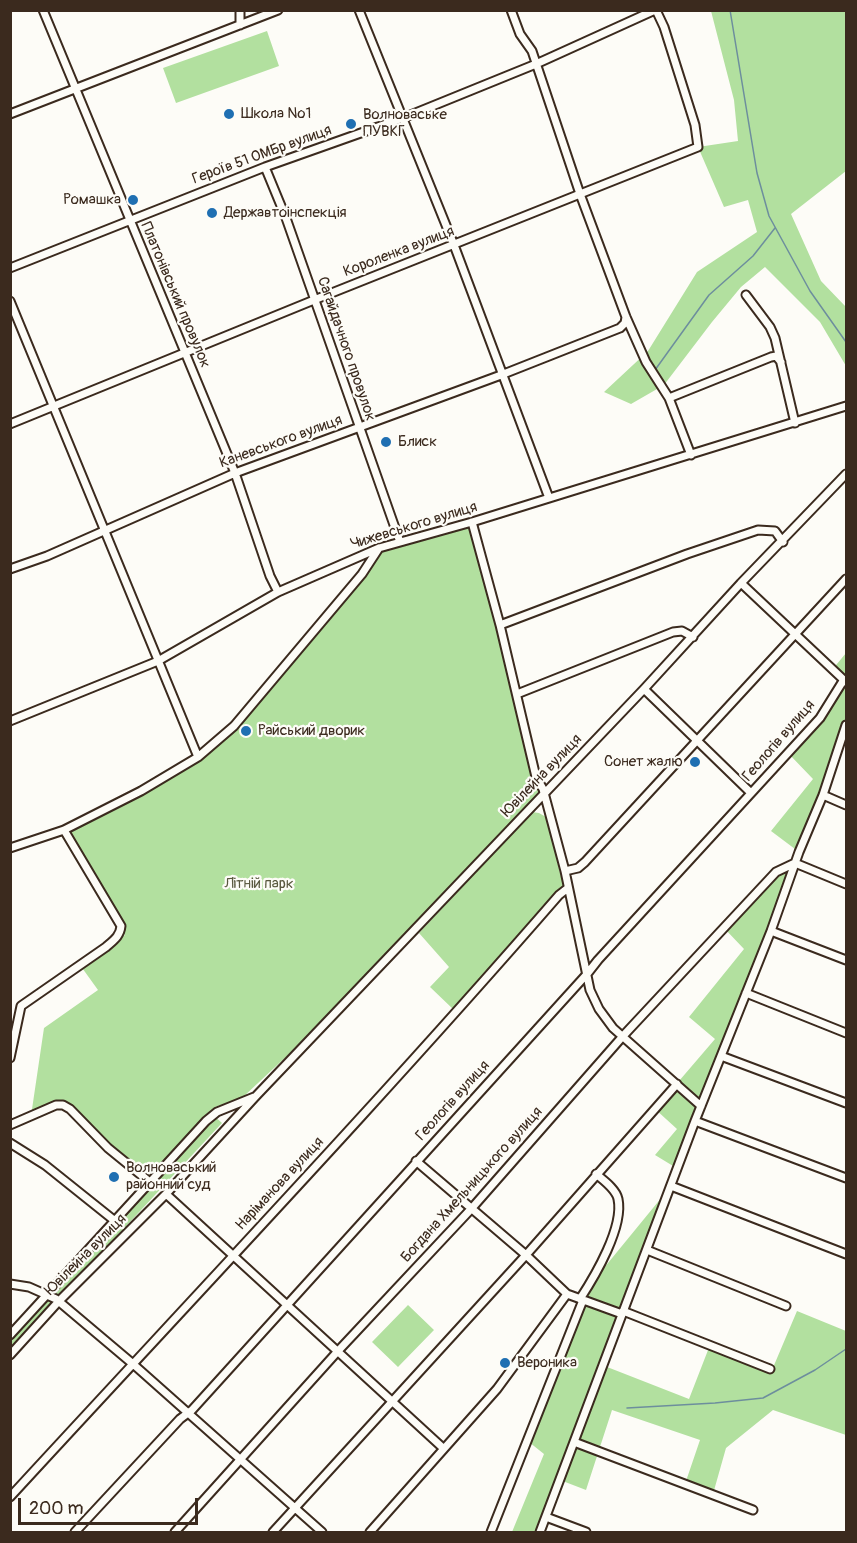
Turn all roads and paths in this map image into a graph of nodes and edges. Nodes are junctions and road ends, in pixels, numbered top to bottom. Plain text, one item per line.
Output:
1 (43, 10) edge
2 (240, 10) edge
3 (278, 10) edge
4 (359, 10) edge
5 (511, 10) edge
6 (655, 10) edge
7 (240, 25) junction
8 (536, 64) junction
9 (75, 88) junction
10 (10, 114) edge
11 (403, 118) junction
12 (265, 167) junction
13 (580, 194) junction
14 (129, 220) junction
15 (454, 245) junction
16 (10, 268) edge
17 (746, 295) dead end
18 (314, 300) junction
19 (10, 301) edge
20 (626, 317) junction
21 (185, 353) junction
22 (781, 362) junction
23 (501, 375) junction
24 (669, 398) junction
25 (54, 405) junction
26 (846, 406) edge
27 (795, 423) junction
28 (10, 424) edge
29 (359, 428) junction
30 (691, 455) junction
31 (236, 472) junction
32 (846, 474) edge
33 (549, 498) junction
34 (472, 522) junction
35 (105, 530) junction
36 (400, 542) junction
37 (783, 542) junction
38 (379, 548) junction
39 (10, 569) edge
40 (846, 579) edge
41 (741, 583) junction
42 (278, 592) junction
43 (500, 625) junction
44 (795, 635) junction
45 (693, 636) junction
46 (158, 662) junction
47 (844, 682) edge
48 (644, 689) junction
49 (517, 694) junction
50 (10, 721) edge
51 (846, 726) edge
52 (696, 740) junction
53 (198, 757) junction
54 (752, 792) junction
55 (544, 794) junction
56 (823, 795) junction
57 (846, 805) edge
58 (64, 830) junction
59 (10, 848) edge
60 (795, 863) junction
61 (565, 871) junction
62 (846, 884) edge
63 (568, 888) junction
64 (771, 931) junction
65 (846, 960) edge
66 (587, 974) junction
67 (746, 993) junction
68 (846, 1033) edge
69 (623, 1036) junction
70 (721, 1056) junction
71 (10, 1058) edge
72 (677, 1084) junction
73 (256, 1096) junction
74 (846, 1103) edge
75 (701, 1106) junction
76 (217, 1113) junction
77 (695, 1121) junction
78 (10, 1125) edge
79 (227, 1128) junction
80 (10, 1143) edge
81 (416, 1161) junction
82 (596, 1174) junction
83 (846, 1178) edge
84 (151, 1183) junction
85 (671, 1186) junction
86 (166, 1194) junction
87 (472, 1208) junction
88 (115, 1221) junction
89 (647, 1250) junction
90 (846, 1254) edge
91 (526, 1255) junction
92 (231, 1256) junction
93 (10, 1284) edge
94 (47, 1294) junction
95 (567, 1294) junction
96 (582, 1299) junction
97 (59, 1301) junction
98 (286, 1303) junction
99 (786, 1306) dead end
100 (623, 1313) junction
101 (10, 1335) edge
102 (338, 1351) junction
103 (10, 1355) edge
104 (133, 1364) junction
105 (770, 1369) dead end
106 (393, 1401) junction
107 (188, 1413) junction
108 (574, 1442) junction
109 (443, 1449) junction
110 (240, 1460) junction
111 (10, 1497) edge
112 (294, 1509) junction
113 (753, 1510) dead end
114 (546, 1517) junction
115 (75, 1533) edge
116 (174, 1533) edge
117 (273, 1533) edge
118 (322, 1533) edge
119 (370, 1533) edge
120 (492, 1533) edge
121 (540, 1533) edge
122 (586, 1533) edge

1 - 9 street, Платонівський провулок
2 - 7 street
3 - 7 street
4 - 11 street
5 - 8 street
6 - 8 street, Героїв 51 ОМБр вулиця
6 - 13 street, Короленка вулиця
7 - 9 street
8 - 11 street, Героїв 51 ОМБр вулиця
8 - 13 street
9 - 10 street
9 - 14 street, Платонівський провулок
11 - 12 street, Героїв 51 ОМБр вулиця
11 - 15 street
12 - 14 street, Героїв 51 ОМБр вулиця
12 - 18 street, Сагайдачного провулок
13 - 15 street, Короленка вулиця
13 - 20 street
14 - 16 street, Героїв 51 ОМБр вулиця
14 - 21 street, Платонівський провулок
15 - 18 street, Короленка вулиця
15 - 23 street
17 - 22 street
18 - 21 street, Короленка вулиця
18 - 29 street, Сагайдачного провулок
19 - 25 street
20 - 23 street, Каневського вулиця
20 - 24 street
21 - 25 street, Короленка вулиця
21 - 31 street, Платонівський провулок
22 - 24 street
22 - 27 street
23 - 29 street, Каневського вулиця
23 - 33 street
24 - 30 street
25 - 28 street, Короленка вулиця
25 - 35 street
26 - 27 street, Чижевського вулиця
27 - 30 street, Чижевського вулиця
29 - 31 street, Каневського вулиця
29 - 36 street, Сагайдачного провулок
30 - 33 street, Чижевського вулиця
31 - 35 street, Каневського вулиця
31 - 42 street, Платонівський провулок
32 - 37 street, Ювілейна вулиця
33 - 34 street, Чижевського вулиця
34 - 36 street, Чижевського вулиця
34 - 43 street
35 - 39 street, Каневського вулиця
35 - 46 street
36 - 38 street, Чижевського вулиця
37 - 41 street, Ювілейна вулиця
37 - 43 street
38 - 42 street, Чижевського вулиця
38 - 53 street
40 - 44 street
41 - 44 street
41 - 45 street, Ювілейна вулиця
42 - 46 street, Чижевського вулиця
43 - 49 street
44 - 47 street
44 - 52 street
45 - 48 street, Ювілейна вулиця
45 - 49 street
46 - 50 street, Чижевського вулиця
46 - 53 street
47 - 54 street, Геологів вулиця
48 - 52 street
48 - 55 street, Ювілейна вулиця
49 - 55 street
51 - 56 street
52 - 54 street
52 - 61 street
53 - 58 street
54 - 66 street, Геологів вулиця
55 - 61 street
55 - 73 street, Ювілейна вулиця
56 - 57 street
56 - 60 street
58 - 59 street
58 - 71 street
60 - 62 street
60 - 64 street
60 - 69 street, Богдана Хмельницького вулиця
61 - 63 street
63 - 66 street
63 - 92 street, Наріманова вулиця
64 - 65 street
64 - 67 street
66 - 69 street
66 - 81 street, Геологів вулиця
67 - 68 street
67 - 70 street
69 - 72 street
69 - 87 street, Богдана Хмельницького вулиця
70 - 74 street
70 - 75 street
72 - 75 street
72 - 82 street
73 - 76 street, Ювілейна вулиця
73 - 79 street, Ювілейна вулиця
75 - 77 street
76 - 79 street
76 - 84 street, Ювілейна вулиця
77 - 83 street
77 - 85 street
78 - 84 street
79 - 86 street, Ювілейна вулиця
80 - 88 street
81 - 87 street
81 - 98 street, Геологів вулиця
82 - 91 street
82 - 96 street
84 - 88 street, Ювілейна вулиця
85 - 89 street
85 - 90 street
86 - 92 street
86 - 97 street, Ювілейна вулиця
87 - 91 street
87 - 102 street, Богдана Хмельницького вулиця
88 - 94 street, Ювілейна вулиця
89 - 99 street
89 - 100 street
91 - 95 street
91 - 106 street
92 - 98 street
92 - 104 street, Наріманова вулиця
93 - 94 street
94 - 97 street
94 - 101 street, Ювілейна вулиця
95 - 96 street
95 - 109 street
96 - 100 street
96 - 120 street
97 - 103 street, Ювілейна вулиця
97 - 104 street
98 - 102 street
98 - 107 street, Геологів вулиця
100 - 105 street
100 - 108 street
102 - 106 street
102 - 110 street, Богдана Хмельницького вулиця
104 - 107 street
104 - 111 street, Наріманова вулиця
106 - 109 street
106 - 112 street
107 - 110 street
107 - 115 street, Геологів вулиця
108 - 113 street
108 - 114 street
109 - 119 street
110 - 112 street
110 - 116 street, Богдана Хмельницького вулиця
112 - 117 street
112 - 118 street
114 - 121 street
114 - 122 street

